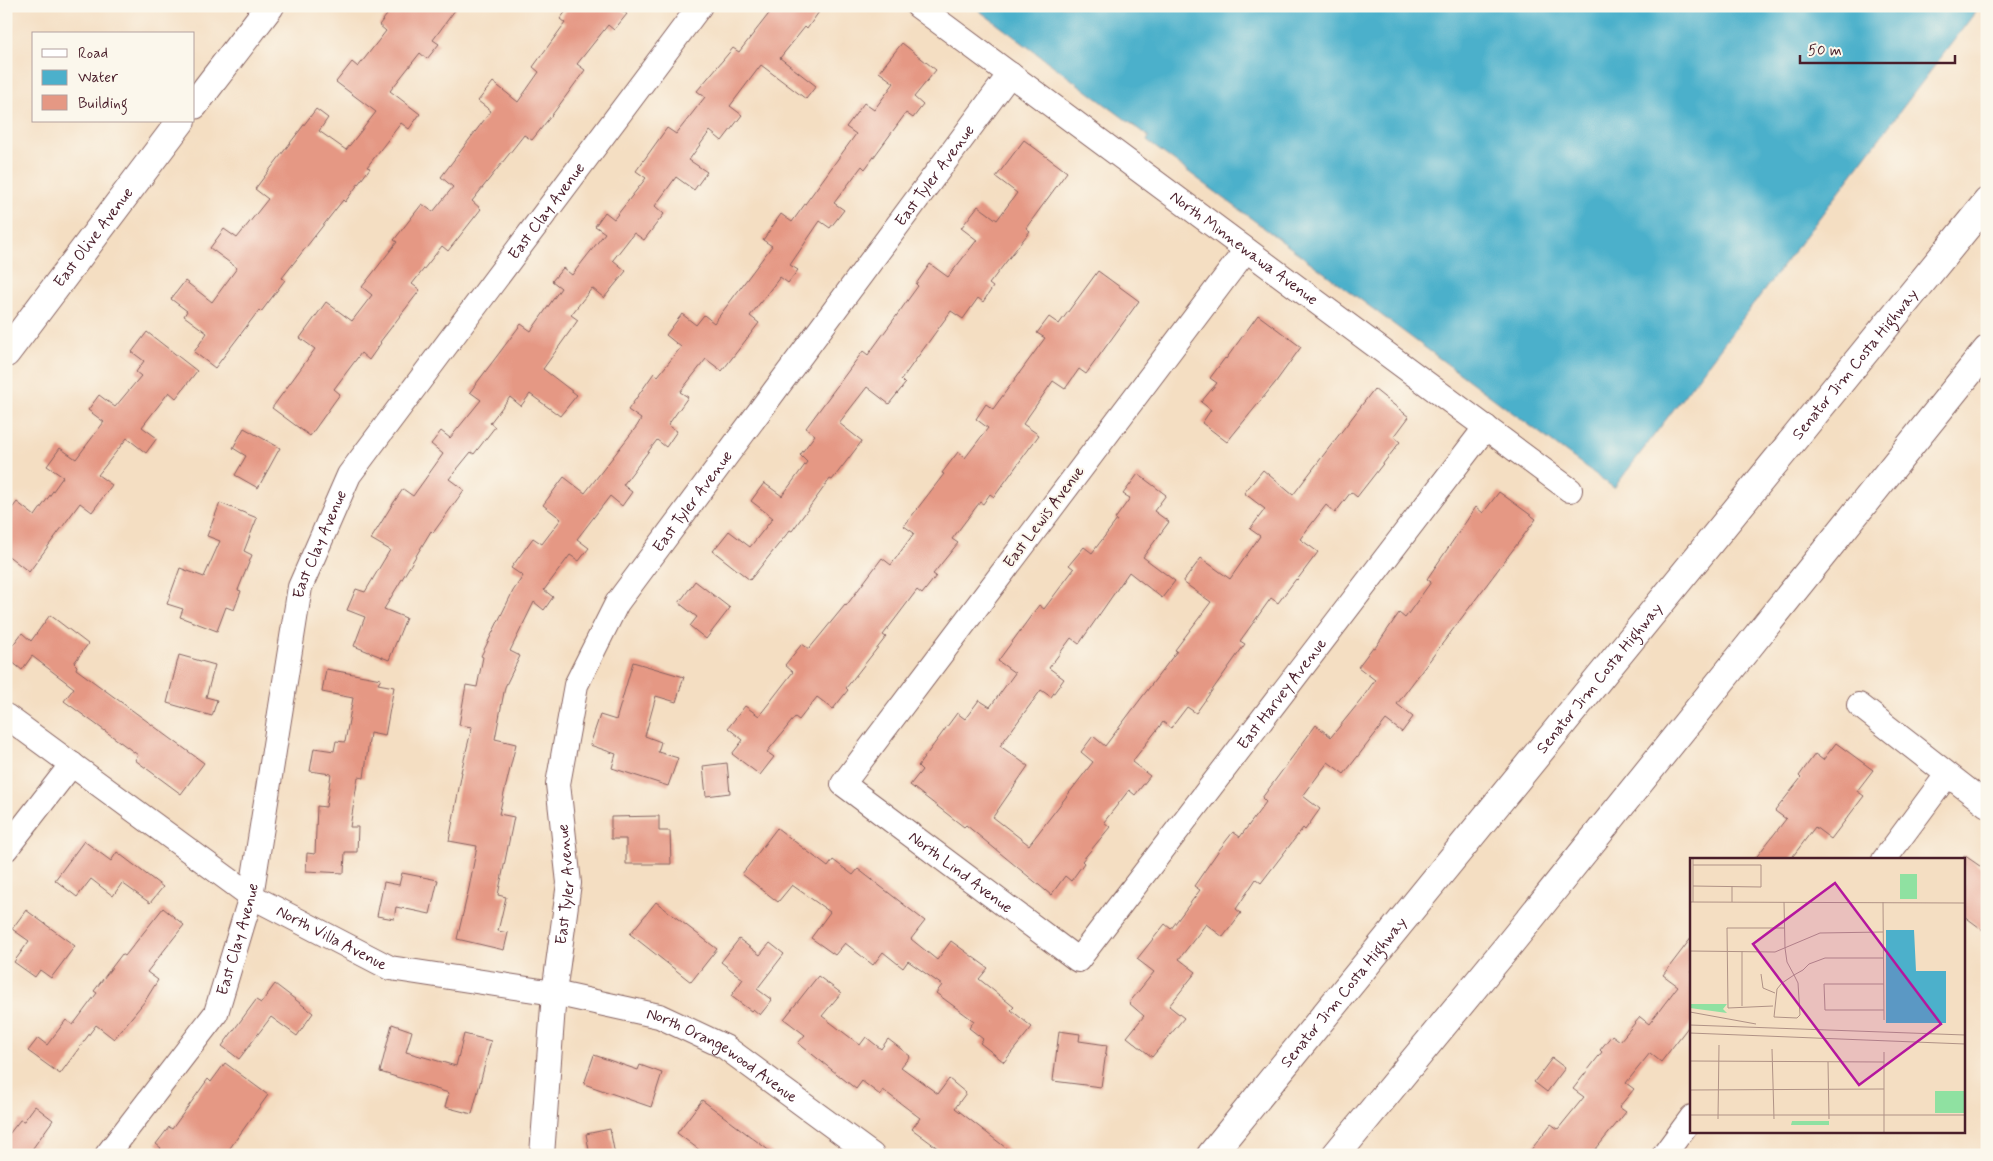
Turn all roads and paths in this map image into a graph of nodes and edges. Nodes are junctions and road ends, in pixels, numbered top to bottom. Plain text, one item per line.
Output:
1 (270, 6) edge
2 (700, 6) edge
3 (918, 6) edge
4 (1010, 74) junction
5 (195, 104) edge
6 (180, 122) edge
7 (1987, 202) edge
8 (1246, 250) junction
9 (1987, 350) edge
10 (6, 353) edge
11 (1486, 427) junction
12 (1570, 490) dead end
13 (1859, 705) dead end
14 (6, 716) edge
15 (72, 764) junction
16 (1947, 775) junction
17 (842, 784) joint
18 (1987, 805) edge
19 (6, 849) edge
20 (1885, 858) edge
21 (251, 896) junction
22 (1078, 960) joint
23 (554, 994) junction
24 (1690, 1120) edge
25 (107, 1155) edge
26 (542, 1155) edge
27 (872, 1155) edge
28 (1211, 1155) edge
29 (1336, 1155) edge
30 (1664, 1155) edge

1 - 5 main road
2 - 21 street, East Clay Avenue
3 - 4 street, North Minnewawa Avenue
4 - 8 street, North Minnewawa Avenue
4 - 23 street, East Tyler Avenue
6 - 10 main road, East Olive Avenue
7 - 28 main road, Senator Jim Costa Highway
8 - 11 street, North Minnewawa Avenue
8 - 17 street, East Lewis Avenue
9 - 29 main road
11 - 12 street, North Minnewawa Avenue
11 - 22 street, East Harvey Avenue
13 - 16 street
14 - 15 street, North Villa Avenue
15 - 19 street
15 - 21 street, North Villa Avenue
16 - 18 street
16 - 20 street
17 - 22 street, North Lind Avenue
21 - 23 street, North Villa Avenue
21 - 25 street, East Clay Avenue
23 - 26 street
23 - 27 street, North Orangewood Avenue
24 - 30 street

